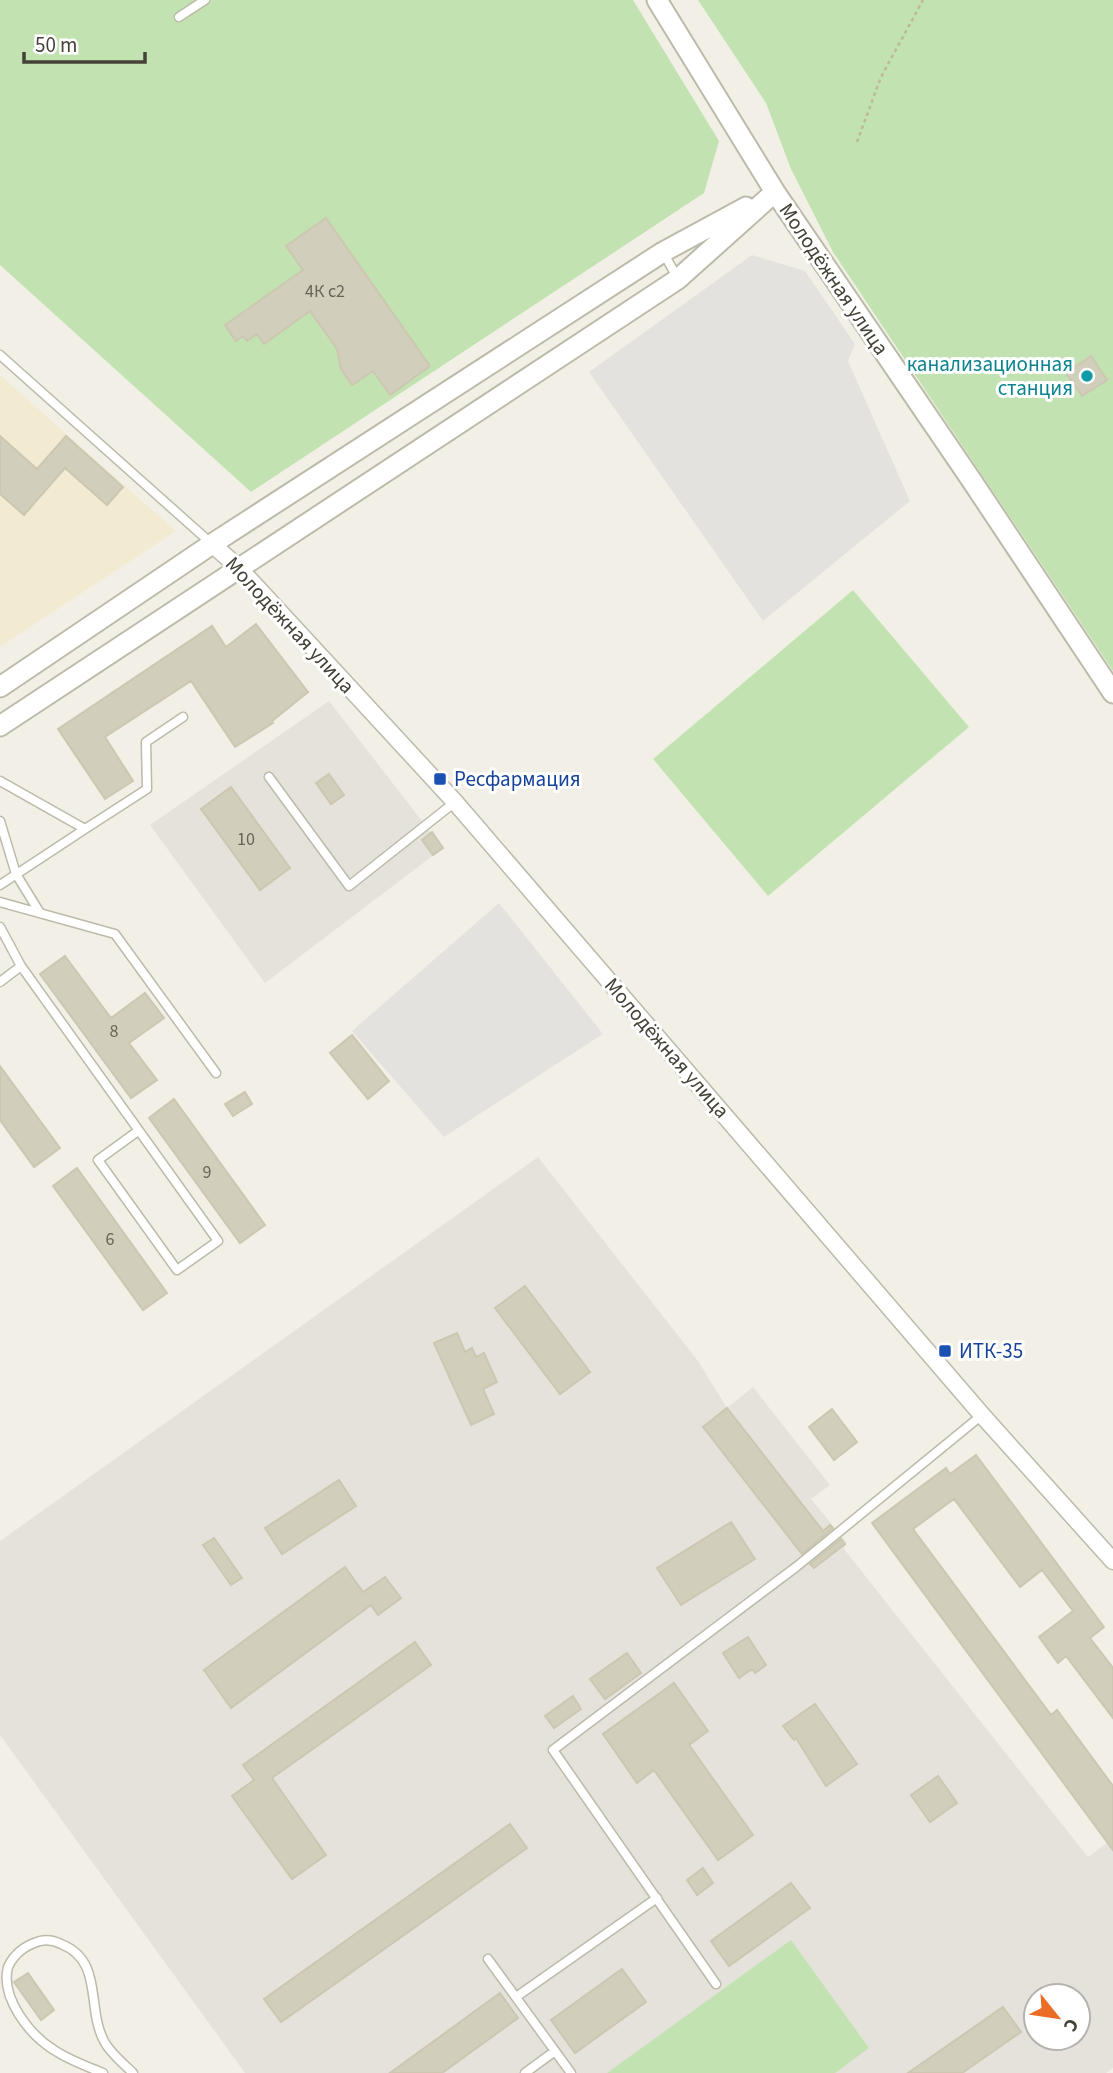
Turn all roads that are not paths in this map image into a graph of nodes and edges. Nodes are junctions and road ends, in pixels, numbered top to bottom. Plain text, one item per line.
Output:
1 (205, 0) edge
2 (657, 0) edge
3 (179, 17) dead end
4 (775, 192) junction
5 (663, 252) junction
6 (678, 279) junction
7 (0, 355) edge
8 (212, 544) junction
9 (238, 567) junction
10 (0, 687) edge
11 (1113, 693) edge
12 (183, 717) dead end
13 (0, 726) edge
14 (269, 777) dead end
15 (0, 781) edge
16 (456, 802) junction
17 (0, 821) edge
18 (85, 829) junction
19 (16, 874) junction
20 (0, 885) edge
21 (0, 901) edge
22 (40, 913) junction
23 (0, 927) edge
24 (21, 966) junction
25 (0, 982) edge
26 (216, 1073) dead end
27 (138, 1131) junction
28 (982, 1415) junction
29 (1113, 1561) edge
30 (657, 1898) junction
31 (488, 1959) dead end
32 (716, 1984) dead end
33 (516, 1997) junction
34 (555, 2051) junction
35 (103, 2073) edge
36 (133, 2073) edge
37 (525, 2073) edge
38 (571, 2073) edge

1 - 3 lane
2 - 4 street, Молодёжная улица
4 - 5 street
4 - 6 street
4 - 11 street, Молодёжная улица
5 - 6 lane
5 - 8 street
6 - 9 street
7 - 8 lane
8 - 9 street, Молодёжная улица
8 - 10 street
9 - 13 street
9 - 16 street, Молодёжная улица
12 - 18 lane
14 - 16 lane
15 - 18 lane
16 - 28 street, Молодёжная улица
17 - 19 lane
18 - 19 lane
19 - 20 lane
19 - 22 lane
21 - 22 lane
22 - 26 lane
23 - 24 lane
24 - 25 lane
24 - 27 lane
27 - 27 lane
28 - 29 street, Молодёжная улица
28 - 30 lane
30 - 32 lane
30 - 33 lane
31 - 33 lane
33 - 34 lane
34 - 37 lane
34 - 38 lane
35 - 36 lane

